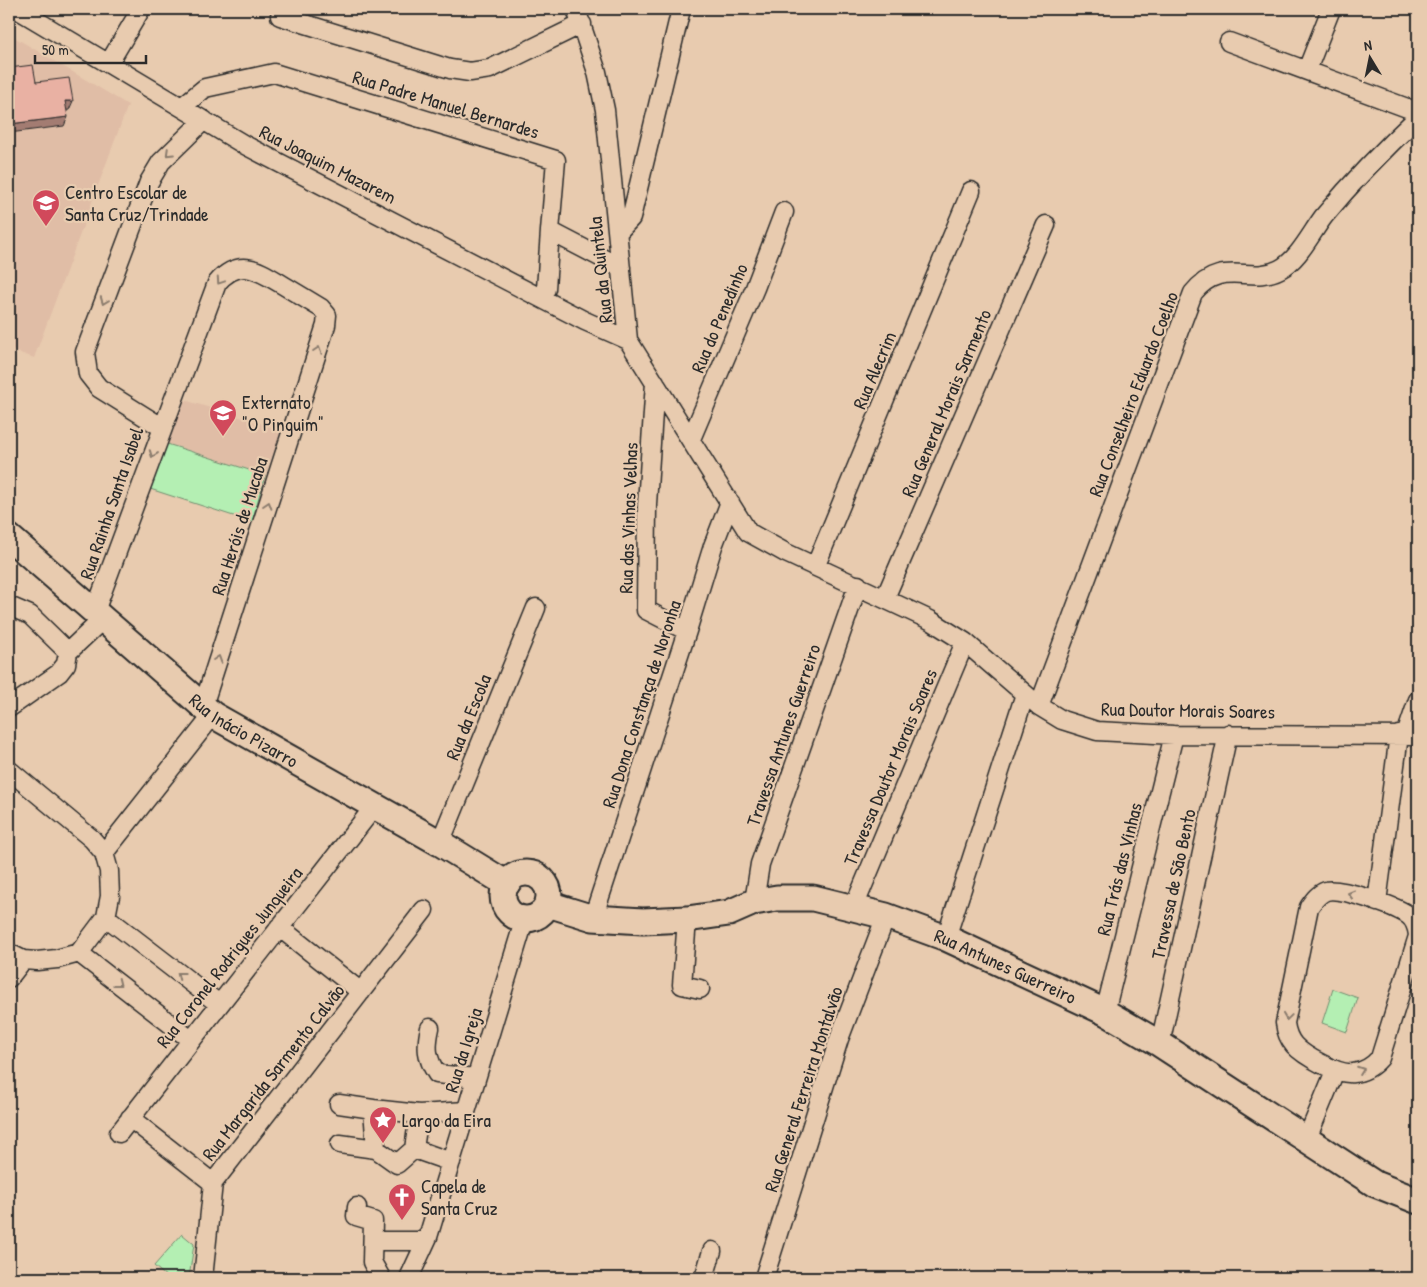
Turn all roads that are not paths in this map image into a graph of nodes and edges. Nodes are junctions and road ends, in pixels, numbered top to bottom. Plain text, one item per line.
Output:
1 (17, 9) edge
2 (141, 9) edge
3 (681, 9) edge
4 (1331, 9) edge
5 (280, 16) dead end
6 (579, 17) edge
7 (1230, 42) dead end
8 (109, 63) junction
9 (1307, 70) junction
10 (183, 106) junction
11 (1418, 112) edge
12 (1418, 117) edge
13 (204, 120) junction
14 (971, 191) dead end
15 (784, 212) dead end
16 (1046, 225) dead end
17 (550, 231) junction
18 (618, 232) junction
19 (621, 268) junction
20 (546, 289) dead end
21 (628, 340) junction
22 (655, 382) junction
23 (163, 428) junction
24 (691, 439) junction
25 (730, 502) junction
26 (9, 537) edge
27 (816, 565) junction
28 (858, 584) junction
29 (885, 598) junction
30 (9, 606) edge
31 (536, 608) dead end
32 (100, 615) junction
33 (688, 631) junction
34 (965, 642) junction
35 (68, 652) junction
36 (1025, 694) junction
37 (1418, 700) edge
38 (1039, 706) junction
39 (9, 708) edge
40 (208, 711) junction
41 (1228, 734) junction
42 (1174, 735) junction
43 (1408, 735) edge
44 (9, 770) edge
45 (374, 807) junction
46 (440, 843) junction
47 (104, 853) junction
48 (507, 884) junction
49 (754, 902) junction
50 (1377, 902) junction
51 (548, 904) junction
52 (854, 907) junction
53 (424, 910) dead end
54 (886, 916) junction
55 (106, 917) junction
56 (525, 918) junction
57 (593, 918) junction
58 (687, 919) junction
59 (279, 927) junction
60 (1418, 936) edge
61 (946, 938) junction
62 (79, 952) junction
63 (16, 956) edge
64 (9, 978) edge
65 (700, 989) dead end
66 (361, 992) junction
67 (219, 1004) junction
68 (1105, 1012) junction
69 (430, 1028) dead end
70 (191, 1040) junction
71 (1160, 1044) junction
72 (1336, 1071) junction
73 (476, 1078) junction
74 (339, 1104) dead end
75 (374, 1109) junction
76 (466, 1112) junction
77 (419, 1114) junction
78 (130, 1118) junction
79 (118, 1133) dead end
80 (1306, 1141) junction
81 (340, 1144) dead end
82 (414, 1148) junction
83 (376, 1149) junction
84 (451, 1162) junction
85 (213, 1183) junction
86 (1418, 1201) edge
87 (357, 1207) dead end
88 (374, 1241) junction
89 (426, 1241) junction
90 (712, 1251) dead end
91 (203, 1278) edge
92 (381, 1278) edge
93 (409, 1278) edge
94 (704, 1278) edge
95 (764, 1278) edge

1 - 8 street, Rua Joaquim Mazarem
2 - 8 street
3 - 18 street
4 - 9 street
5 - 6 street
6 - 18 street, Rua da Quintela
7 - 9 street
8 - 10 street, Rua Joaquim Mazarem
9 - 11 street
10 - 13 street, Rua Joaquim Mazarem
10 - 17 street, Rua Padre Manuel Bernardes
12 - 38 street, Rua Conselheiro Eduardo Coelho
13 - 21 street, Rua Joaquim Mazarem
13 -> 23 street, Rua Rainha Santa Isabel
14 - 27 street, Rua Alecrim
15 - 24 street, Rua do Penedinho
16 - 29 street, Rua General Morais Sarmento
17 - 19 street
17 - 20 street
18 - 19 street, Rua da Quintela
19 - 21 street, Rua da Quintela
21 - 22 street, Rua da Quintela
22 - 24 street, Rua da Quintela
22 - 33 street, Rua das Vinhas Velhas
23 -> 32 street, Rua Rainha Santa Isabel
40 -> 23 street, Rua Heróis de Mucaba
24 - 25 street, Rua da Quintela
25 - 27 street, Rua Doutor Morais Soares
25 - 33 street, Rua Dona Constança de Noronha
26 - 32 main road, Rua Inácio Pizarro
27 - 28 street, Rua Doutor Morais Soares
28 - 29 street, Rua Doutor Morais Soares
28 - 49 street, Travessa Antunes Guerreiro
29 - 34 street, Rua Doutor Morais Soares
30 - 35 street
31 - 46 street, Rua da Escola
32 - 35 street
32 - 40 main road, Rua Inácio Pizarro
33 - 57 street, Rua Dona Constança de Noronha
34 - 36 street, Rua Doutor Morais Soares
34 - 52 street, Travessa Doutor Morais Soares
35 - 39 street
36 - 38 street, Rua Doutor Morais Soares
36 - 61 street
37 - 43 street
38 - 42 street, Rua Doutor Morais Soares
40 - 45 main road, Rua Inácio Pizarro
40 - 47 street
41 - 42 street, Rua Doutor Morais Soares
41 - 43 street, Rua Doutor Morais Soares
41 - 71 street, Travessa de São Bento
42 - 68 street, Rua Trás das Vinhas
43 - 50 street
44 - 47 street
45 - 46 main road, Rua Inácio Pizarro
45 - 59 street, Rua Coronel Rodrigues Junqueira
46 - 48 main road, Rua Inácio Pizarro
47 - 55 street
48 - 51 main road
48 - 56 main road
49 - 52 main road, Rua Antunes Guerreiro
49 - 58 main road, Rua Antunes Guerreiro
50 - 60 street
50 -> 72 street
51 - 56 main road
51 - 57 main road, Rua Antunes Guerreiro
52 - 54 main road, Rua Antunes Guerreiro
53 - 66 street, Rua Margarida Sarmento Calvão
54 - 61 main road, Rua Antunes Guerreiro
54 - 95 street, Rua General Ferreira Montalvão
55 - 62 street
67 -> 55 street
56 - 73 street, Rua da Igreja
57 - 58 main road, Rua Antunes Guerreiro
58 - 65 street
59 - 66 street
59 - 67 street, Rua Coronel Rodrigues Junqueira
72 -> 60 street
61 - 68 main road, Rua Antunes Guerreiro
62 - 63 street
62 -> 70 street
63 - 64 street
66 - 85 street, Rua Margarida Sarmento Calvão
67 - 70 street, Rua Coronel Rodrigues Junqueira
68 - 71 main road, Rua Antunes Guerreiro
69 - 73 street
70 - 78 street, Rua Coronel Rodrigues Junqueira
71 - 80 main road, Rua Antunes Guerreiro
72 - 80 street
73 - 76 street, Rua da Igreja
74 - 75 street
75 - 77 street
75 - 83 street
76 - 77 street
76 - 84 street, Rua da Igreja
77 - 82 street
78 - 79 street, Rua Coronel Rodrigues Junqueira
78 - 85 street
80 - 86 main road, Rua Antunes Guerreiro
81 - 83 street
82 - 83 street
82 - 84 street
84 - 89 street, Rua da Igreja
85 - 91 street, Rua Margarida Sarmento Calvão
87 - 88 street
88 - 89 street
88 - 92 street
89 - 93 street, Rua da Igreja
90 - 94 street

